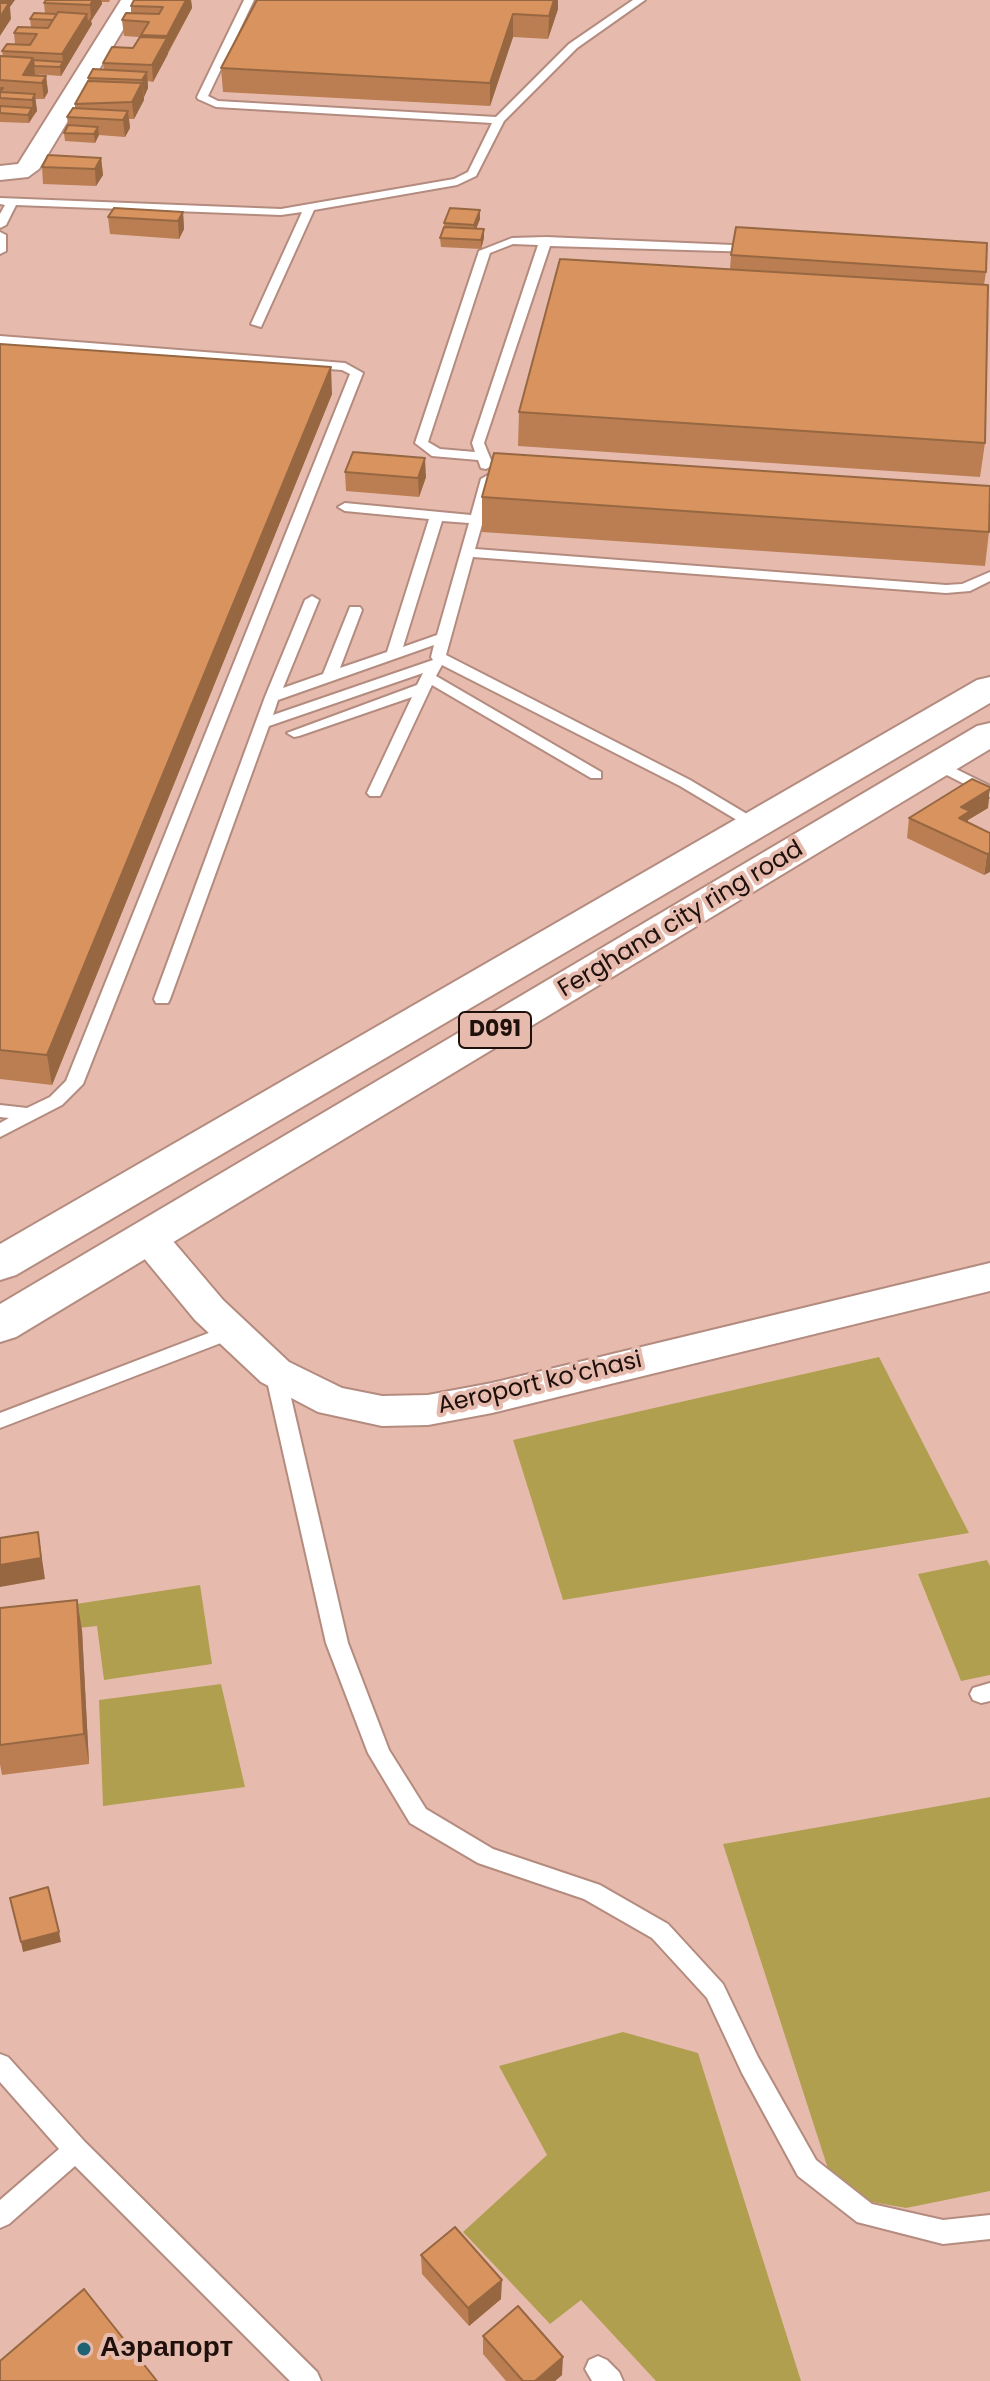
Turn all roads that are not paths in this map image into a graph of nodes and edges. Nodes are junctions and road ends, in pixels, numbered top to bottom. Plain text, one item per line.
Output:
1 (131, 0) edge
2 (249, 0) edge
3 (640, 0) edge
4 (499, 120) junction
5 (0, 173) edge
6 (6, 202) edge
7 (309, 208) junction
8 (0, 225) edge
9 (0, 235) edge
10 (546, 240) junction
11 (764, 250) edge
12 (0, 251) edge
13 (257, 324) dead end
14 (0, 340) edge
15 (483, 456) junction
16 (489, 473) junction
17 (505, 475) edge
18 (345, 507) dead end
19 (437, 516) junction
20 (476, 520) junction
21 (467, 552) junction
22 (990, 576) edge
23 (312, 600) dead end
24 (355, 610) dead end
25 (444, 637) junction
26 (393, 655) junction
27 (431, 672) junction
28 (329, 678) junction
29 (990, 688) edge
30 (272, 697) junction
31 (263, 723) junction
32 (294, 733) dead end
33 (990, 734) edge
34 (938, 765) junction
35 (596, 775) dead end
36 (990, 792) edge
37 (375, 793) dead end
38 (757, 826) junction
39 (162, 999) dead end
40 (0, 1111) edge
41 (29, 1114) junction
42 (0, 1131) edge
43 (147, 1236) junction
44 (0, 1264) edge
45 (990, 1277) edge
46 (0, 1325) edge
47 (232, 1331) junction
48 (275, 1372) junction
49 (0, 1421) edge
50 (0, 2065) edge
51 (76, 2150) junction
52 (0, 2216) edge
53 (990, 2227) edge
54 (308, 2381) edge

1 - 5 street
2 - 4 lane
3 - 4 lane
4 - 7 lane
6 - 7 lane
6 - 8 lane
7 - 13 lane
9 - 12 lane
10 - 11 lane
10 - 15 lane
10 - 15 lane
14 - 41 lane
15 - 16 lane
16 - 17 lane
16 - 20 lane
18 - 19 lane
19 - 20 lane
19 - 26 lane
20 - 21 lane
21 - 22 lane
21 - 25 lane
23 - 30 lane
24 - 28 lane
25 - 26 lane
25 - 27 lane
26 - 28 lane
27 - 31 lane
27 - 32 lane
27 - 35 lane
27 - 37 lane
27 - 38 lane
28 - 30 lane
29 - 38 highway, Ferghana city ring road / D091
30 - 31 lane
31 - 39 lane
33 - 34 highway, Ferghana city ring road / D091
34 - 36 lane
34 - 43 highway, Ferghana city ring road / D091
38 - 44 highway, Ferghana city ring road / D091
40 - 41 lane
41 - 42 lane
43 - 46 highway, Ferghana city ring road / D091
43 - 47 street, Aeroport koʻchasi
45 - 48 street, Aeroport koʻchasi
47 - 48 street, Aeroport koʻchasi
47 - 49 lane
48 - 53 lane
50 - 51 lane
51 - 52 lane
51 - 54 lane

